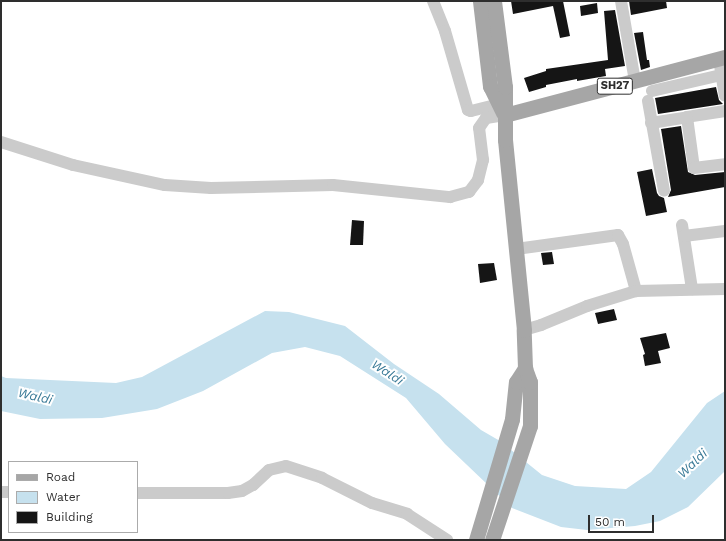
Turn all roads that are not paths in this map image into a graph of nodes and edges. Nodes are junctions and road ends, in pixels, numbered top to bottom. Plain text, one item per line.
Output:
1 (432, 1) edge
2 (480, 1) edge
3 (494, 1) edge
4 (621, 1) edge
5 (722, 58) edge
6 (723, 75) edge
7 (635, 81) junction
8 (725, 96) edge
9 (502, 110) junction
10 (725, 111) edge
11 (687, 117) junction
12 (651, 124) junction
13 (1, 142) edge
14 (725, 164) edge
15 (664, 191) dead end
16 (725, 231) edge
17 (516, 249) junction
18 (692, 289) junction
19 (725, 289) edge
20 (636, 291) junction
21 (524, 330) junction
22 (525, 368) junction
23 (138, 493) edge
24 (447, 540) edge
25 (476, 540) edge
26 (492, 540) edge

1 - 9 street
2 - 9 main road
3 - 9 main road
4 - 7 street
5 - 6 street
5 - 7 main road, SH27
6 - 8 street
6 - 12 street
7 - 9 main road, SH27
9 - 13 street
9 - 17 main road
10 - 11 street
11 - 12 street
11 - 14 street
12 - 15 street
16 - 18 street
17 - 20 street
17 - 21 main road
18 - 19 street
18 - 20 street
20 - 21 street
21 - 22 main road
22 - 25 main road
22 - 26 main road
23 - 24 street

